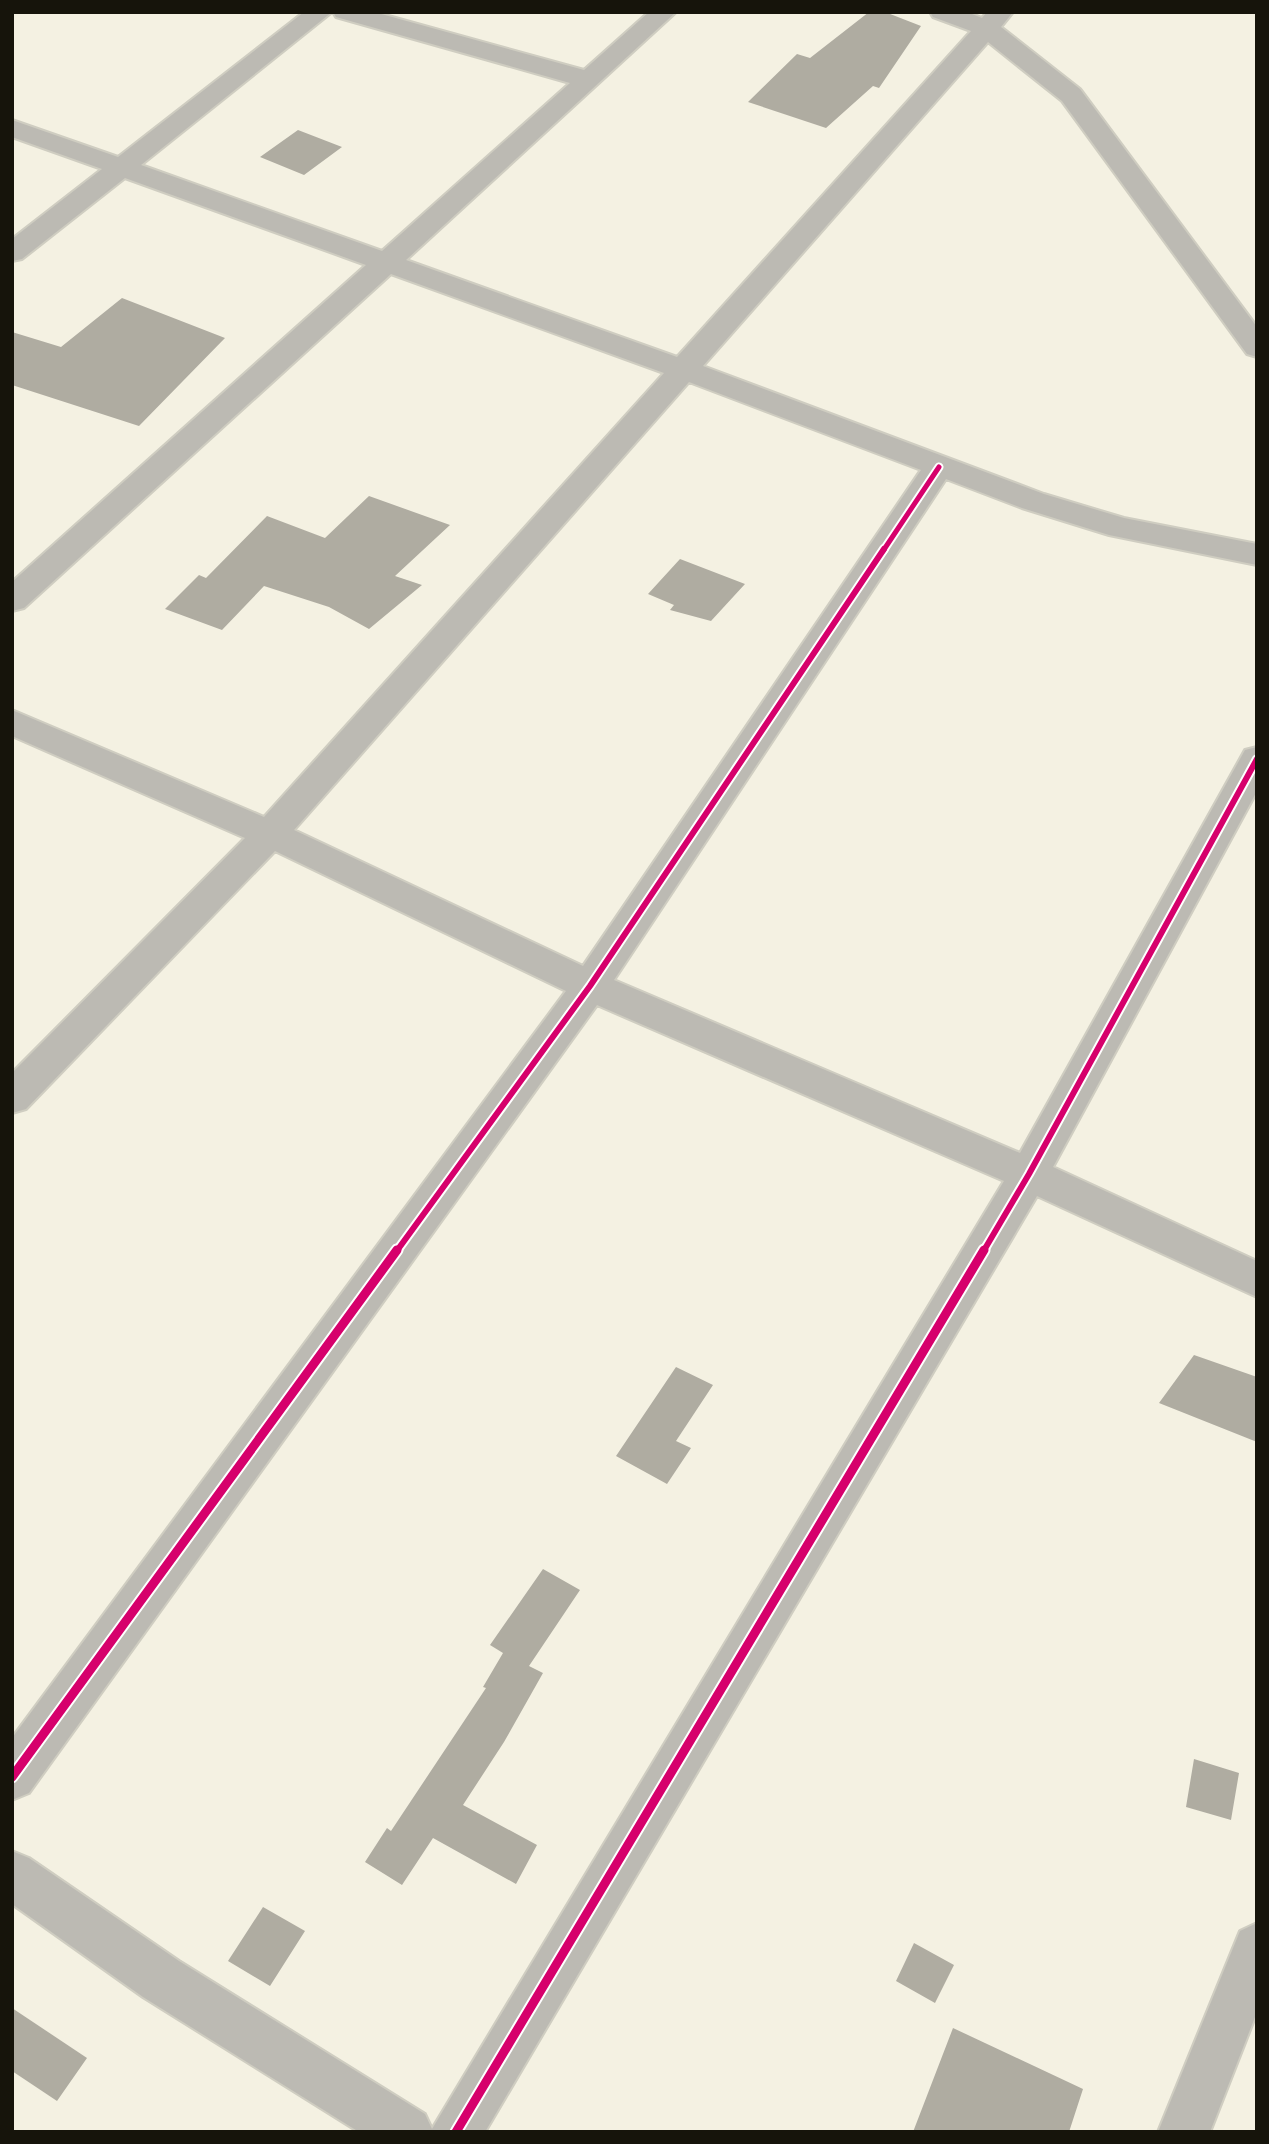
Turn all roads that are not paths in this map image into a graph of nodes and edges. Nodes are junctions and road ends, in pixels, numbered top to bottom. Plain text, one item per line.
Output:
1 (320, 12) edge
2 (345, 12) edge
3 (664, 12) edge
4 (942, 12) edge
5 (993, 19) edge
6 (589, 80) junction
7 (12, 128) edge
8 (122, 168) junction
9 (12, 253) edge
10 (385, 263) junction
11 (1257, 348) edge
12 (682, 369) junction
13 (939, 467) junction
14 (1257, 555) edge
15 (12, 600) edge
16 (12, 722) edge
17 (1257, 759) edge
18 (270, 834) junction
19 (590, 986) junction
20 (12, 1098) edge
21 (1029, 1174) junction
22 (1257, 1280) edge
23 (12, 1777) edge
24 (12, 1875) edge
25 (1257, 1948) edge
26 (407, 2132) edge
27 (456, 2132) edge
28 (1184, 2132) edge

1 - 8 street
2 - 6 street
3 - 6 street
4 - 5 street
5 - 11 street
5 - 12 street
6 - 10 street
7 - 8 street
8 - 9 street
8 - 10 street
10 - 12 street
10 - 15 street
12 - 13 street
12 - 18 street
13 - 14 street
13 - 19 street
16 - 18 street
17 - 21 street
18 - 19 street
18 - 20 street
19 - 21 street
19 - 23 street
21 - 22 street
21 - 27 street
24 - 26 street
25 - 28 street

